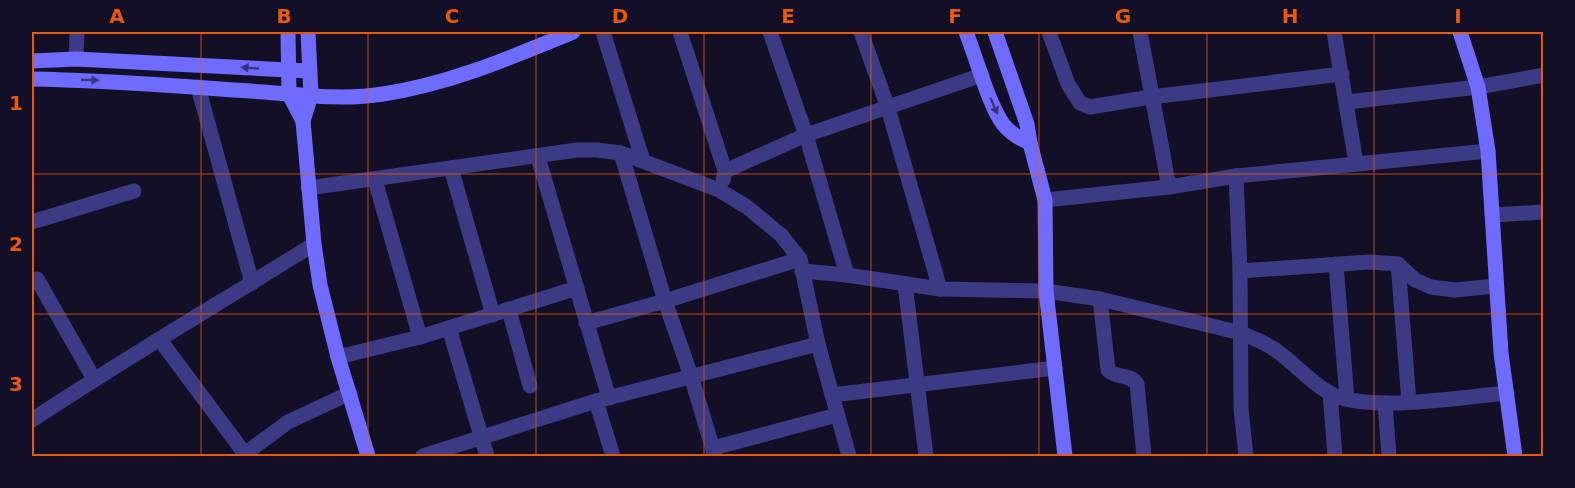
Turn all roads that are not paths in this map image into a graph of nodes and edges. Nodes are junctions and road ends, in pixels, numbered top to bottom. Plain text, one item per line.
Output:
1 (77, 32) edge
2 (288, 32) edge
3 (308, 32) edge
4 (573, 32) edge
5 (603, 32) edge
6 (680, 32) edge
7 (770, 32) edge
8 (861, 32) edge
9 (966, 32) edge
10 (995, 32) edge
11 (1049, 32) edge
12 (1140, 32) edge
13 (1334, 32) edge
14 (1460, 32) edge
15 (76, 60) junction
16 (32, 61) edge
17 (289, 71) junction
18 (309, 71) junction
19 (1342, 74) junction
20 (982, 75) junction
21 (1544, 75) edge
22 (32, 79) edge
23 (198, 87) junction
24 (1478, 87) junction
25 (289, 94) junction
26 (311, 95) junction
27 (1151, 97) junction
28 (1347, 102) junction
29 (888, 108) junction
30 (303, 121) junction
31 (806, 135) junction
32 (1030, 143) junction
33 (1488, 151) junction
34 (621, 153) junction
35 (538, 157) junction
36 (643, 161) junction
37 (1356, 163) junction
38 (451, 168) junction
39 (725, 171) junction
40 (1236, 176) junction
41 (375, 180) junction
42 (1169, 187) junction
43 (308, 188) junction
44 (719, 190) junction
45 (134, 191) dead end
46 (1046, 200) junction
47 (1544, 212) edge
48 (1492, 215) junction
49 (32, 222) edge
50 (314, 244) junction
51 (1335, 264) junction
52 (1398, 264) junction
53 (801, 265) junction
54 (1240, 271) junction
55 (847, 275) junction
56 (37, 279) dead end
57 (252, 283) junction
58 (905, 285) junction
59 (1496, 286) junction
60 (577, 288) junction
61 (940, 289) junction
62 (1046, 291) junction
63 (1100, 299) junction
64 (665, 302) junction
65 (509, 310) junction
66 (494, 315) junction
67 (586, 323) junction
68 (449, 328) junction
69 (1241, 333) junction
70 (420, 337) junction
71 (160, 340) junction
72 (818, 344) junction
73 (338, 357) junction
74 (1055, 368) junction
75 (691, 376) junction
76 (94, 379) junction
77 (917, 384) junction
78 (530, 386) dead end
79 (350, 393) junction
80 (1330, 393) junction
81 (1506, 393) junction
82 (832, 395) junction
83 (602, 399) junction
84 (1347, 399) junction
85 (1409, 402) junction
86 (1385, 403) junction
87 (837, 415) junction
88 (32, 420) edge
89 (481, 437) junction
90 (714, 452) edge
91 (244, 455) edge
92 (368, 456) edge
93 (423, 456) edge
94 (487, 456) edge
95 (613, 456) edge
96 (849, 456) edge
97 (926, 456) edge
98 (1065, 456) edge
99 (1144, 456) edge
100 (1246, 456) edge
101 (1335, 456) edge
102 (1389, 456) edge
103 (1515, 456) edge

1 - 15 street
2 - 17 street
3 - 18 street
4 - 26 street
5 - 36 street
6 - 39 street
7 - 31 street
8 - 29 street
9 - 20 street
10 - 32 street
11 - 27 street
12 - 27 street
13 - 19 street
14 - 24 street
15 - 16 street
17 -> 15 street
17 - 18 street
17 - 25 street
18 - 26 street
19 - 27 street
19 - 28 street
20 - 29 street
20 -> 32 street
21 - 24 street
22 -> 23 street
23 - 25 street
23 - 57 street
24 - 28 street
24 - 33 street
25 - 26 street
25 - 30 street
26 - 30 street
27 - 42 street
28 - 37 street
29 - 31 street
29 - 61 street
30 - 43 street
31 - 39 street
31 - 55 street
32 - 46 street
33 - 37 street
33 - 48 street
34 - 35 street
34 - 36 street
34 - 64 street
35 - 38 street
35 - 60 street
36 - 44 street
37 - 40 street
38 - 41 street
38 - 66 street
39 - 44 street
40 - 42 street
40 - 54 street
41 - 43 street
41 - 70 street
42 - 46 street
43 - 50 street
44 - 53 street
45 - 49 street
46 - 62 street
47 - 48 street
48 - 59 street
50 - 57 street
50 - 73 street
51 - 52 street
51 - 54 street
51 - 84 street
52 - 59 street
52 - 85 street
53 - 55 street
53 - 64 street
53 - 72 street
54 - 69 street
55 - 58 street
56 - 76 street
57 - 71 street
58 - 61 street
58 - 77 street
59 - 81 street
60 - 65 street
60 - 67 street
61 - 62 street
62 - 63 street
62 - 74 street
63 - 69 street
63 - 99 street
64 - 67 street
64 - 75 street
65 - 66 street
65 - 78 street
66 - 68 street
67 - 83 street
68 - 70 street
68 - 89 street
69 - 80 street
69 - 100 street
70 - 73 street
71 - 76 street
71 - 91 street
72 - 75 street
72 - 82 street
73 - 79 street
74 - 77 street
74 - 98 street
75 - 83 street
75 - 90 street
76 - 88 street
77 - 82 street
77 - 97 street
79 - 91 street
79 - 92 street
80 - 84 street
80 - 101 street
81 - 85 street
81 - 103 street
82 - 87 street
83 - 89 street
83 - 95 street
84 - 86 street
85 - 86 street
86 - 102 street
87 - 90 street
87 - 96 street
89 - 93 street
89 - 94 street

